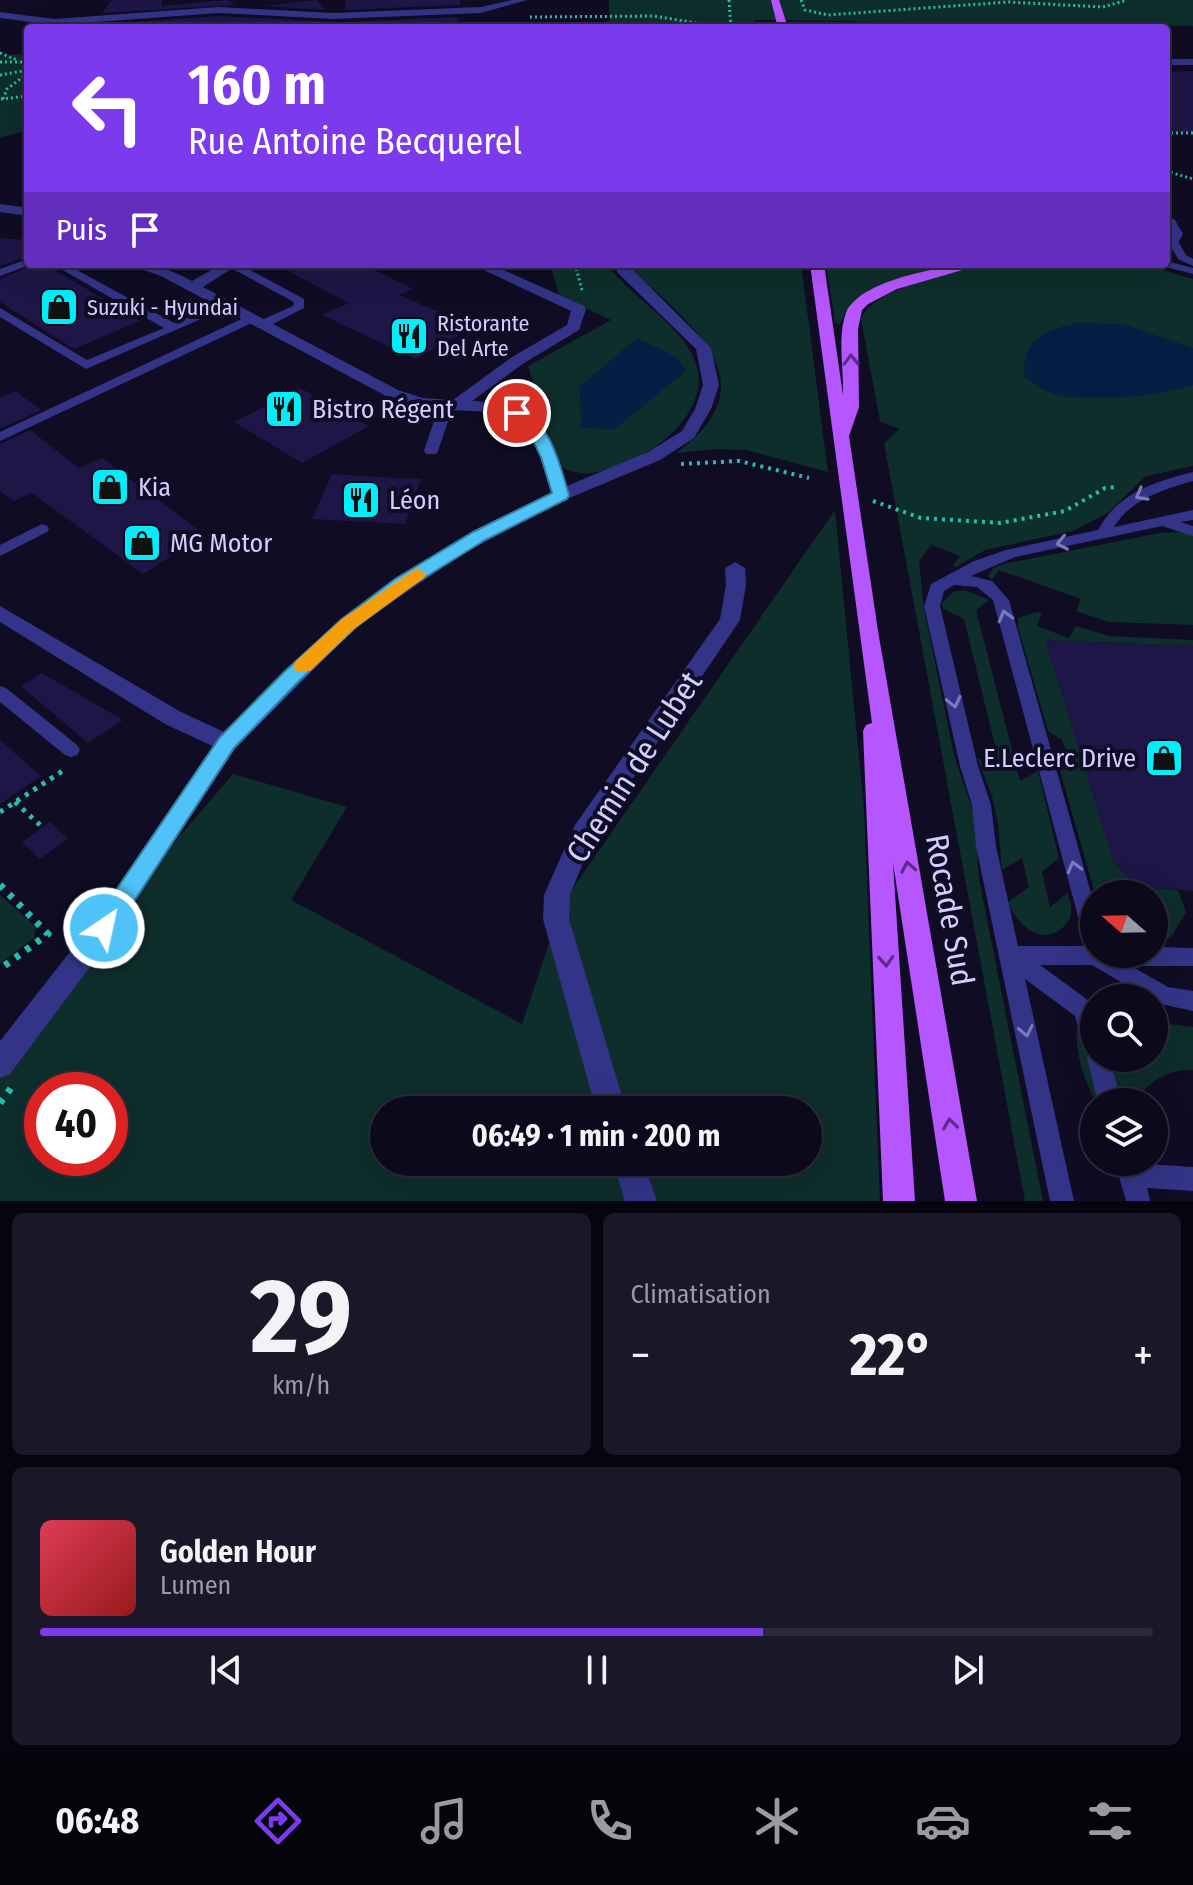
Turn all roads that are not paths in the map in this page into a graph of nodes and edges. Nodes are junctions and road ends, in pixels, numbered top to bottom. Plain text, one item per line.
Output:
1 (523, 0) edge
2 (775, 0) edge
3 (241, 5) edge
4 (0, 15) edge
5 (782, 24) edge
6 (1170, 62) edge
7 (1193, 62) edge
8 (0, 208) edge
9 (24, 211) edge
10 (1170, 222) edge
11 (1170, 246) edge
12 (1193, 263) edge
13 (24, 264) edge
14 (1170, 265) edge
15 (65, 268) edge
16 (148, 268) edge
17 (227, 268) edge
18 (241, 268) edge
19 (487, 268) edge
20 (624, 268) edge
21 (818, 268) edge
22 (962, 268) edge
23 (1193, 271) edge
24 (0, 273) edge
25 (192, 287) junction
26 (227, 305) junction
27 (0, 312) edge
28 (255, 322) junction
29 (173, 328) junction
30 (452, 405) junction
31 (842, 436) junction
32 (0, 437) edge
33 (431, 451) dead end
34 (1193, 476) edge
35 (561, 495) junction
36 (1193, 515) edge
37 (1160, 521) junction
38 (42, 529) dead end
39 (1193, 531) edge
40 (1103, 534) junction
41 (0, 551) edge
42 (735, 568) dead end
43 (951, 580) junction
44 (0, 613) edge
45 (868, 631) junction
46 (0, 692) edge
47 (227, 743) junction
48 (71, 750) road end
49 (1080, 892) edge
50 (1080, 952) edge
51 (1010, 955) junction
52 (1168, 955) edge
53 (1193, 957) edge
54 (1122, 968) edge
55 (1193, 1001) edge
56 (1080, 1007) edge
57 (9, 1071) edge
58 (607, 1096) edge
59 (1168, 1175) edge
60 (633, 1176) edge
61 (1131, 1176) edge
62 (1193, 1179) edge
63 (641, 1201) edge
64 (899, 1201) edge
65 (961, 1201) edge
66 (1062, 1201) edge
67 (1138, 1201) edge

1 - 3 street
2 - 5 main road
3 - 4 street
6 - 7 street
8 - 9 street
10 - 11 street
11 - 12 lane
13 - 24 lane
14 - 23 lane
15 - 29 lane
16 - 25 street
17 - 25 street
18 - 28 lane
19 - 30 street
20 - 35 street
21 - 31 main road, Rocade Sud
31 -> 22 main road
25 - 26 street
26 - 28 street
26 - 29 lane
27 - 29 lane
28 - 30 street
28 - 32 lane
30 - 33 lane
30 - 35 street
31 - 45 main road, Rocade Sud
34 -> 40 lane
35 - 47 street
36 - 37 lane
37 - 39 lane
37 - 40 lane
38 - 41 lane
40 -> 43 lane
42 - 58 street, Chemin de Lubet
49 -> 43 lane
43 -> 51 lane
44 - 47 street
45 -> 64 main road, Rocade Sud
65 -> 45 main road, Rocade Sud
46 - 48 lane
47 - 57 street
50 - 51 lane
51 - 56 lane
51 -> 66 lane
52 - 53 lane
54 - 55 lane
59 - 62 lane
60 - 63 street
61 - 67 lane

